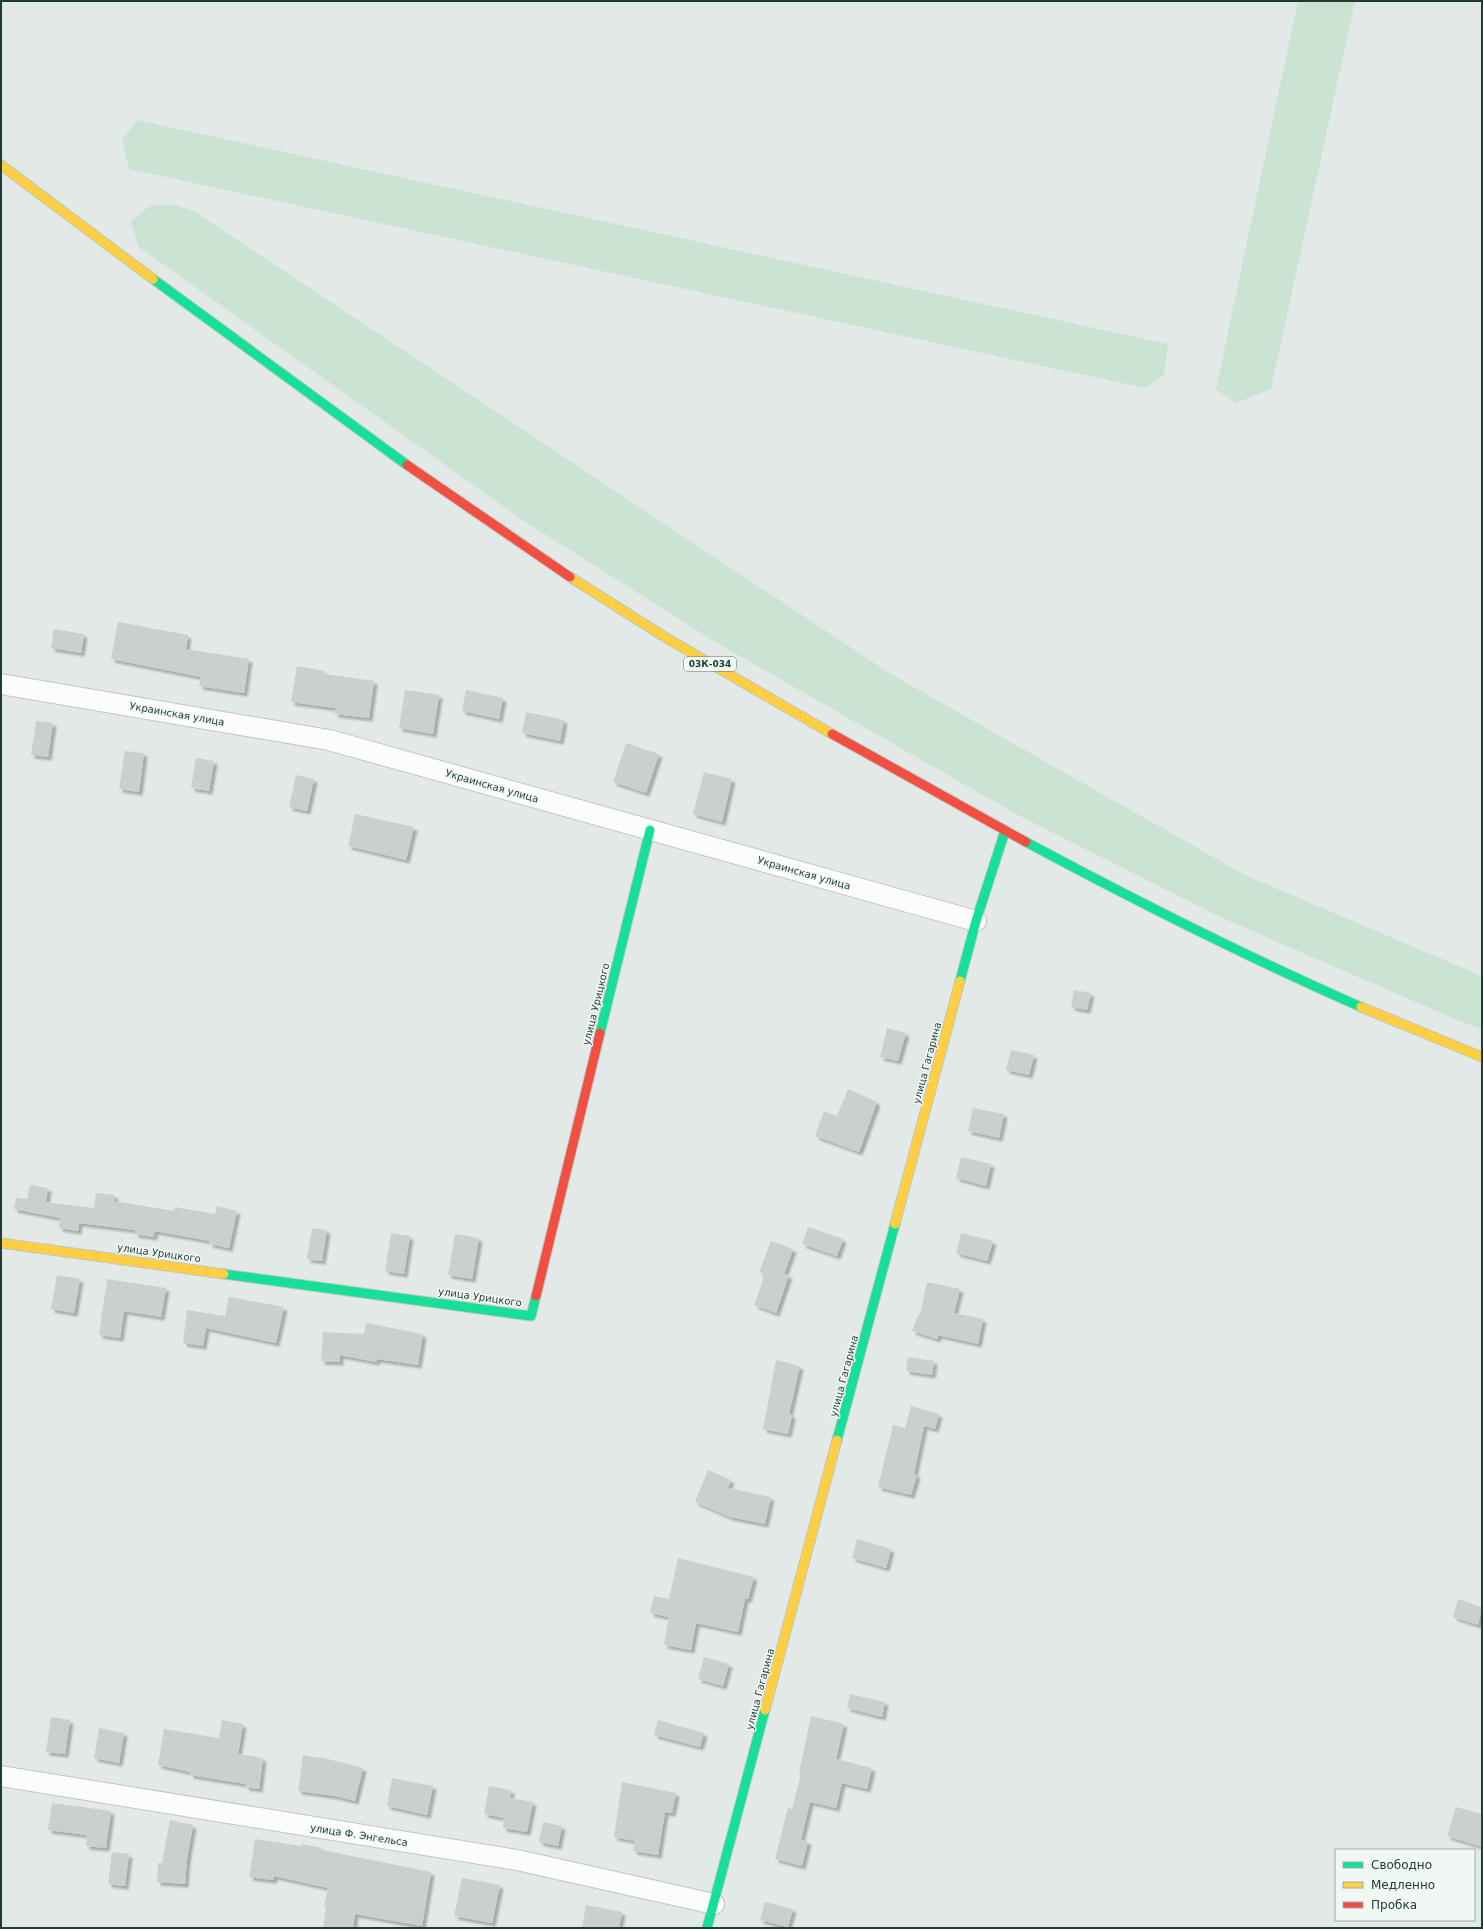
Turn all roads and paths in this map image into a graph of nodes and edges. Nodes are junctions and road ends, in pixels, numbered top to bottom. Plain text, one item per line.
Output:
1 (1, 165) edge
2 (1, 684) edge
3 (650, 830) junction
4 (1005, 831) junction
5 (976, 921) junction
6 (1482, 1057) edge
7 (1, 1243) edge
8 (1, 1776) edge
9 (714, 1904) junction
10 (708, 1928) edge

1 - 4 street, 03К-034
2 - 3 street, Украинская улица
3 - 5 street, Украинская улица
3 - 7 street, улица Урицкого
4 - 5 street, улица Гагарина
4 - 6 street, 03К-034
5 - 9 street, улица Гагарина
8 - 9 street, улица Ф. Энгельса
9 - 10 street, улица Гагарина

